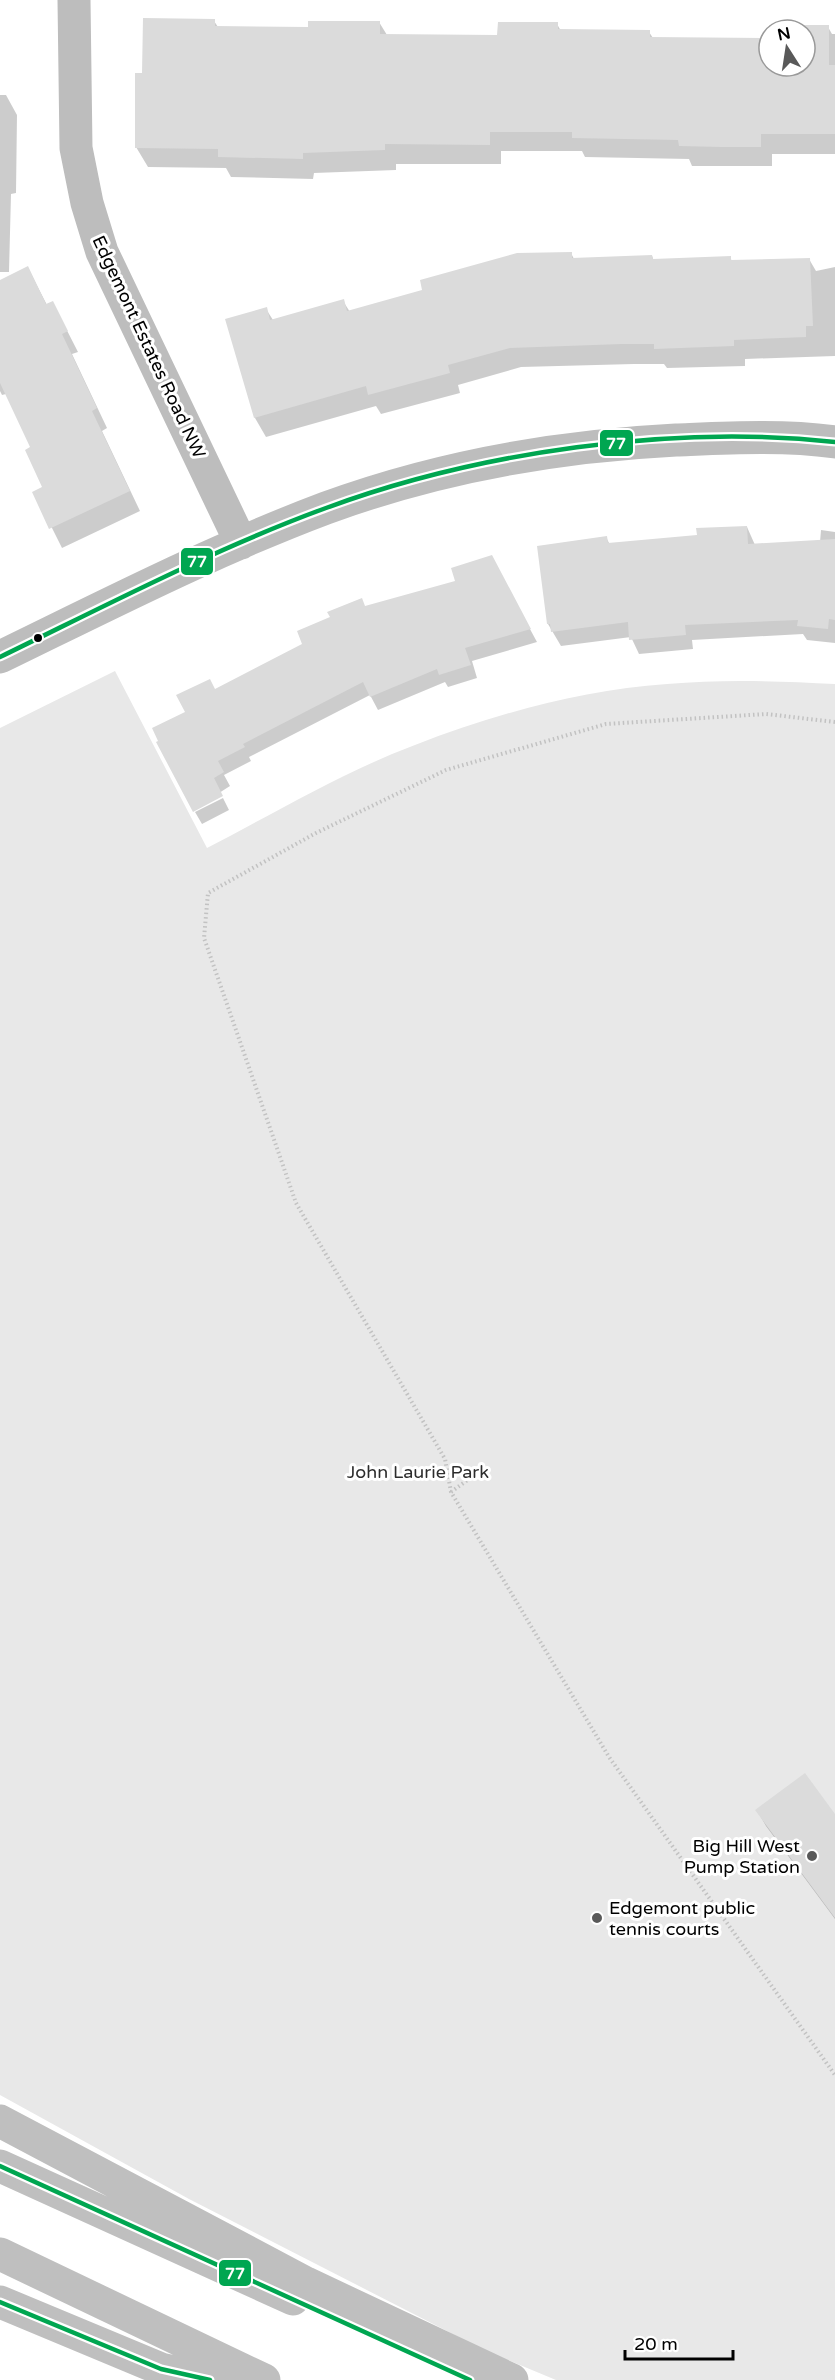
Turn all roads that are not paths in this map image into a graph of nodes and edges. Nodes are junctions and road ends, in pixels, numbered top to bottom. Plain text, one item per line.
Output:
1 (75, 0) edge
2 (835, 442) edge
3 (241, 543) junction
4 (0, 657) edge
5 (0, 2121) edge
6 (0, 2166) edge
7 (0, 2254) edge
8 (0, 2301) edge
9 (210, 2380) edge
10 (264, 2380) edge
11 (470, 2380) edge
12 (512, 2380) edge

1 - 3 street, Edgemont Estates Road NW
2 - 3 street
3 - 4 street
5 - 12 main road
6 - 11 main road
7 - 10 main road
8 - 9 main road

